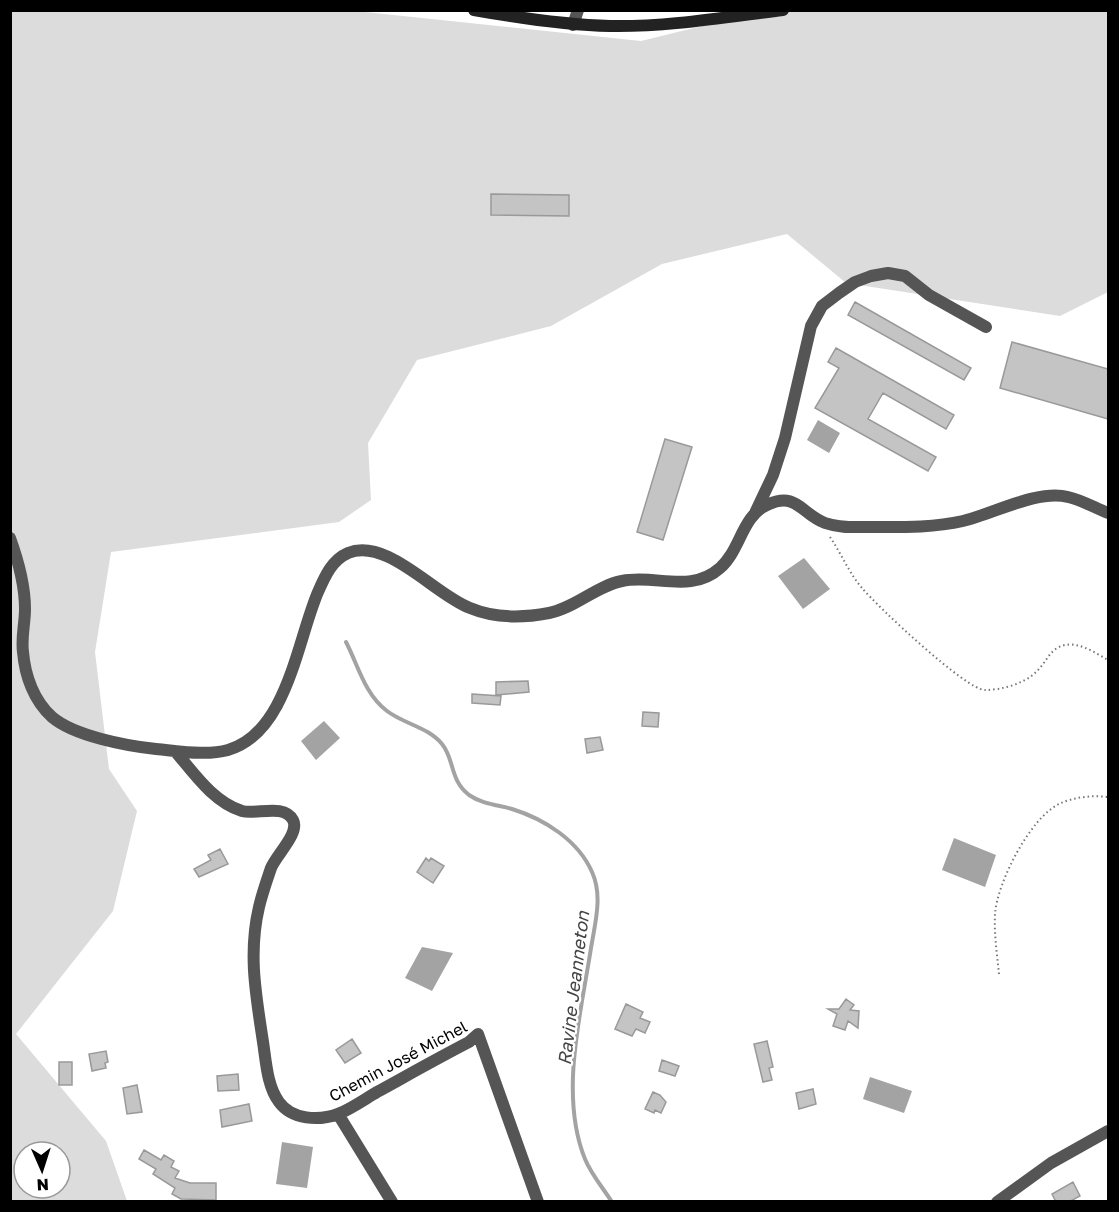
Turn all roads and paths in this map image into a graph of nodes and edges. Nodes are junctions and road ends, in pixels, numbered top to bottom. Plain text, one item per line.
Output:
1 (474, 10) edge
2 (578, 10) edge
3 (783, 10) edge
4 (573, 25) junction
5 (986, 327) dead end
6 (754, 513) junction
7 (1108, 513) edge
8 (830, 537) dead end
9 (10, 538) edge
10 (1108, 660) edge
11 (175, 751) junction
12 (1108, 797) edge
13 (999, 974) dead end
14 (338, 1114) junction
15 (1108, 1131) edge
16 (392, 1202) edge
17 (538, 1202) edge
18 (997, 1202) edge

1 - 4 street
2 - 4 street
3 - 4 street
5 - 6 street
6 - 7 street
6 - 11 street
8 - 10 path
9 - 11 street
11 - 14 street, Chemin José Michel
12 - 13 path
14 - 16 street
14 - 17 street, Chemin José Michel
15 - 18 street

